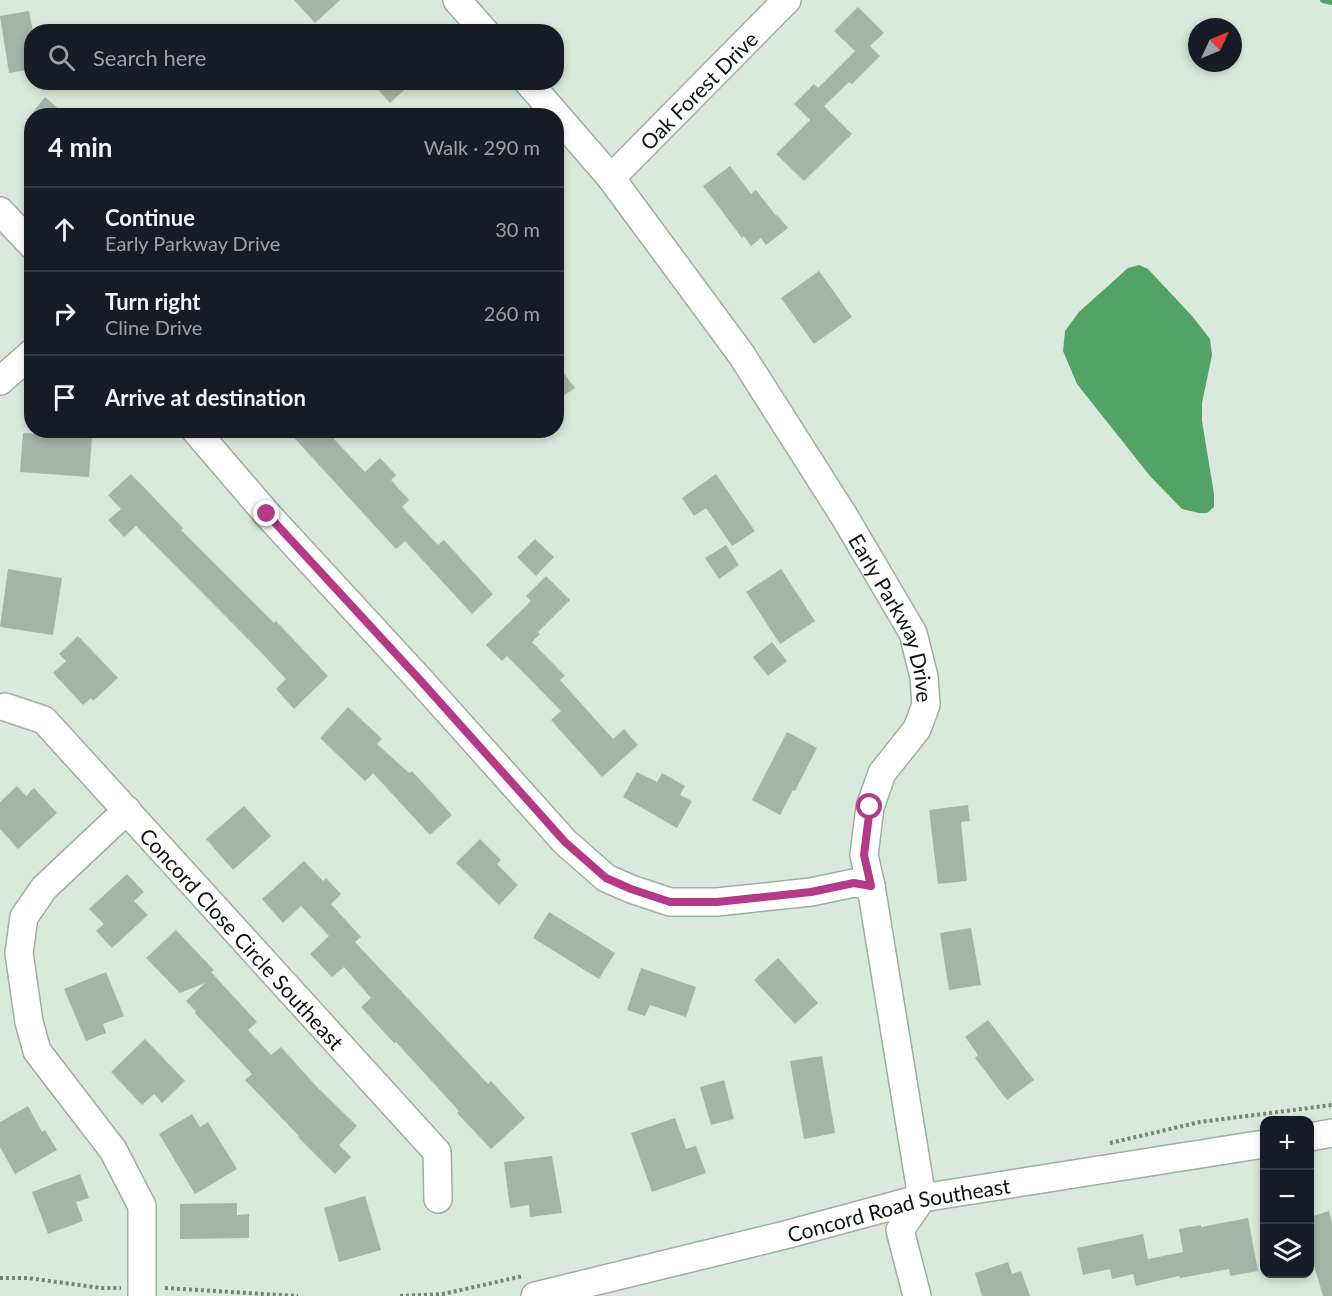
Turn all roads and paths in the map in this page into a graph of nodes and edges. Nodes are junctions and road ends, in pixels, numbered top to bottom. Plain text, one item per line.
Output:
1 (457, 0) edge
2 (787, 0) edge
3 (478, 24) edge
4 (535, 90) edge
5 (550, 108) edge
6 (564, 124) edge
7 (611, 178) junction
8 (0, 211) edge
9 (24, 236) edge
10 (24, 360) edge
11 (0, 381) edge
12 (202, 438) edge
13 (4, 707) dead end
14 (127, 810) junction
15 (871, 886) junction
16 (1332, 1133) edge
17 (1314, 1136) edge
18 (1260, 1145) edge
19 (922, 1198) junction
20 (438, 1199) dead end
21 (142, 1296) edge
22 (535, 1296) edge
23 (917, 1296) edge

1 - 3 street
2 - 7 street, Oak Forest Drive
4 - 5 street, Early Parkway Drive
6 - 7 street, Early Parkway Drive
7 - 15 street, Early Parkway Drive
8 - 9 street
10 - 11 street
12 - 15 street
13 - 14 street, Concord Close Circle Southeast
14 - 20 street, Concord Close Circle Southeast
14 - 21 street
15 - 19 street, Early Parkway Drive
16 - 17 street
18 - 19 street, Concord Road Southeast
19 - 22 street, Concord Road Southeast
19 - 23 street

